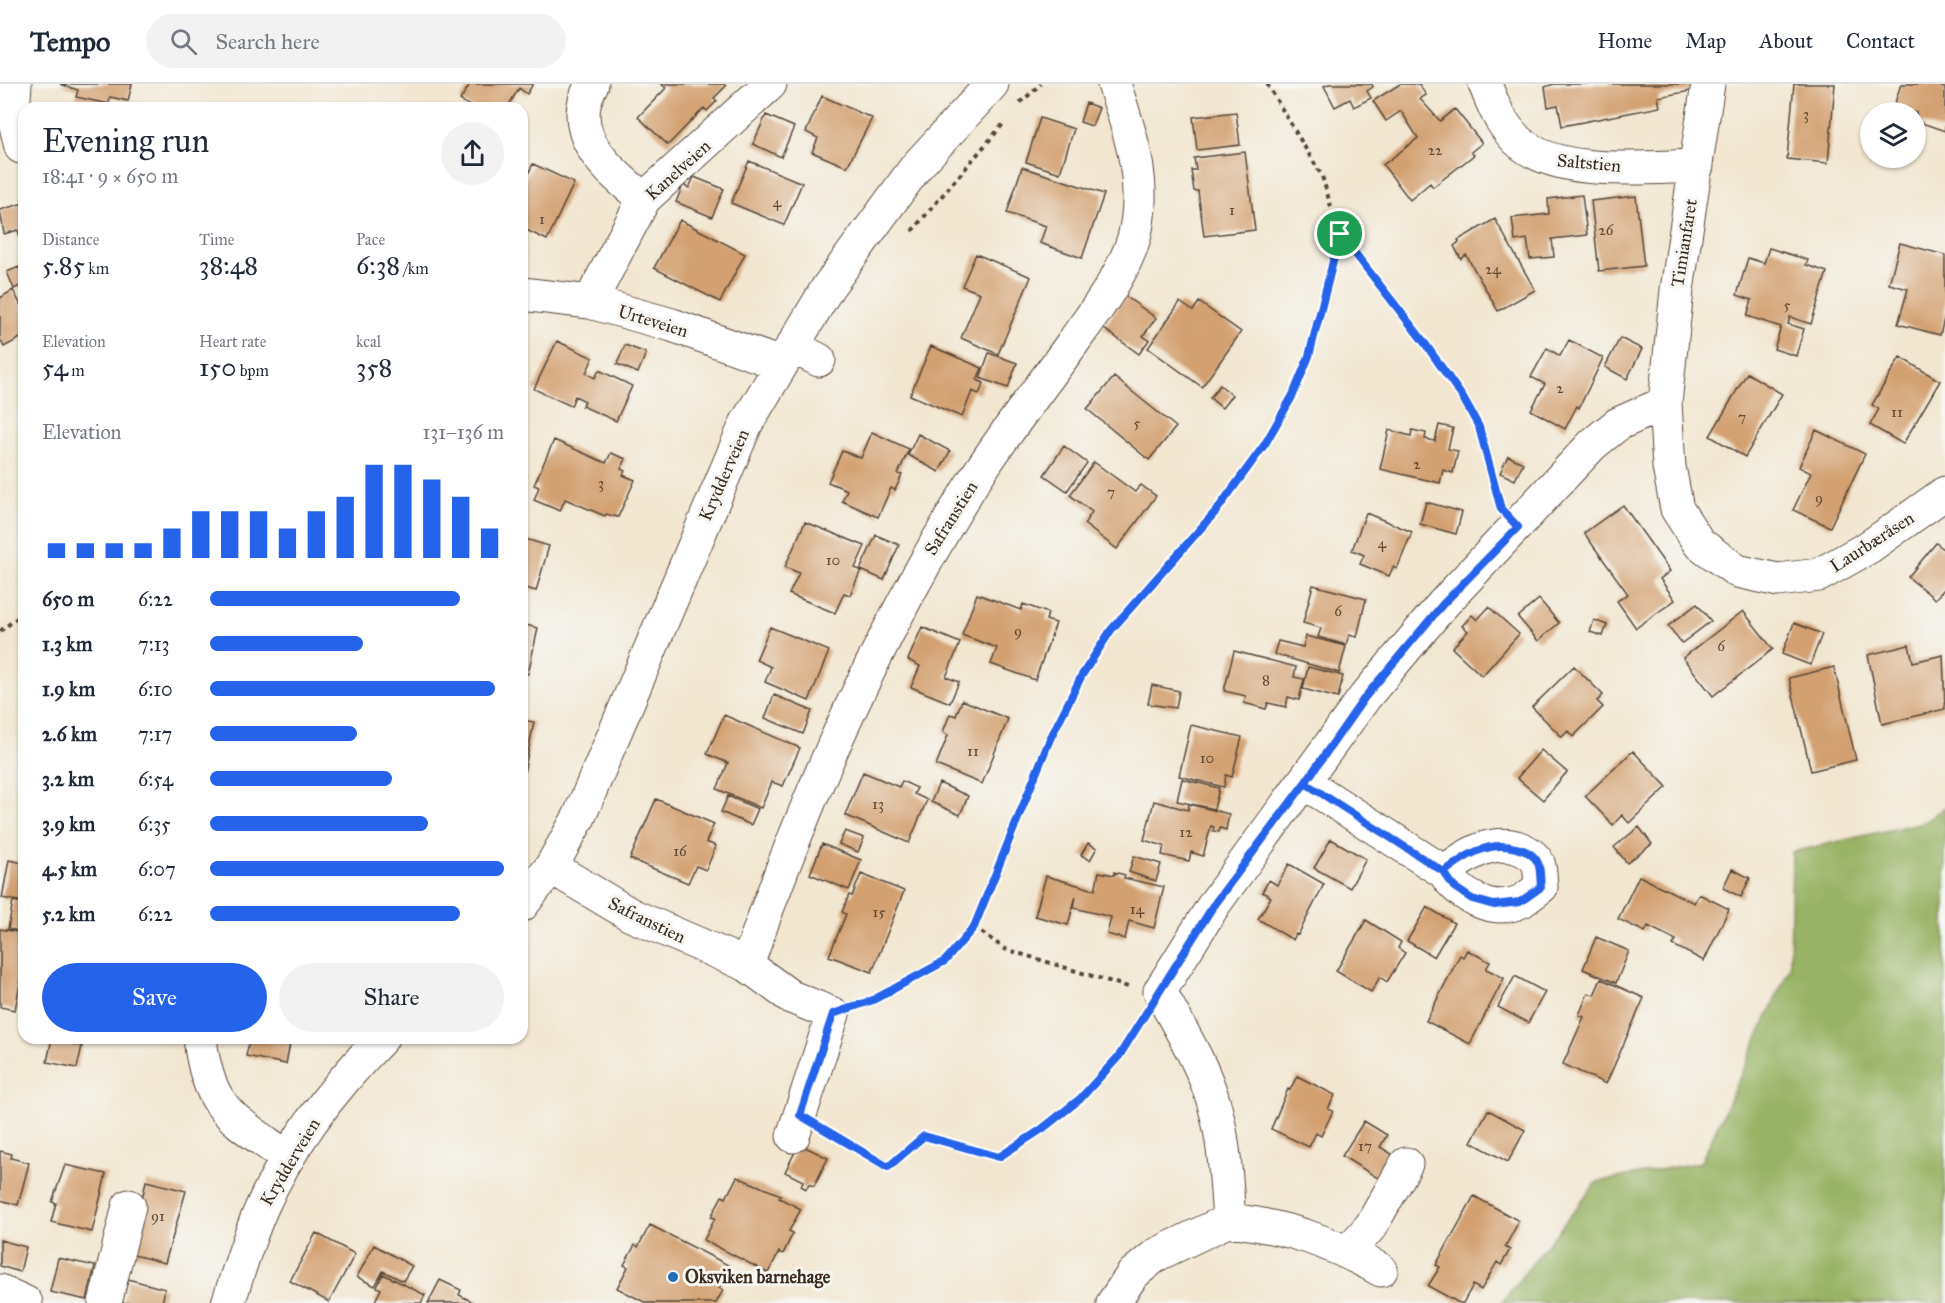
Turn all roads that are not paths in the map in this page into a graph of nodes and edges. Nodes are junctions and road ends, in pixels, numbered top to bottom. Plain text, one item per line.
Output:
1 (15, 84) edge
2 (592, 84) edge
3 (770, 84) edge
4 (992, 84) edge
5 (1114, 84) edge
6 (1485, 84) edge
7 (1708, 84) edge
8 (15, 150) edge
9 (1697, 166) junction
10 (644, 199) junction
11 (528, 295) edge
12 (590, 302) junction
13 (797, 357) junction
14 (1665, 403) junction
15 (1945, 493) edge
16 (1305, 783) junction
17 (551, 867) junction
18 (1444, 872) dead end
19 (528, 897) edge
20 (747, 965) junction
21 (201, 1044) edge
22 (376, 1044) edge
23 (796, 1126) road end
24 (288, 1158) junction
25 (1406, 1164) dead end
26 (129, 1206) dead end
27 (1229, 1220) junction
28 (1348, 1252) junction
29 (1381, 1270) dead end
30 (0, 1290) edge
31 (26, 1303) edge
32 (105, 1303) edge
33 (228, 1303) edge
34 (1113, 1303) edge

1 - 8 street
2 - 10 street
3 - 10 street, Kanelveien
4 - 13 street, Krydderveien
5 - 20 street, Safranstien
6 - 9 street, Saltstien
7 - 9 street, Timianfaret
9 - 14 street, Timianfaret
10 - 12 street, Kanelveien
11 - 12 street, Urteveien
12 - 13 street, Urteveien
13 - 17 street, Krydderveien
14 - 15 street, Laurbæråsen
14 - 16 street
16 - 18 street
16 - 27 street
17 - 19 street, Krydderveien
17 - 20 street, Safranstien
20 - 23 street, Safranstien
21 - 24 street
22 - 24 street, Krydderveien
24 - 33 street, Krydderveien
25 - 28 street
26 - 32 street
27 - 28 street
27 - 34 street
28 - 29 street
30 - 31 street

